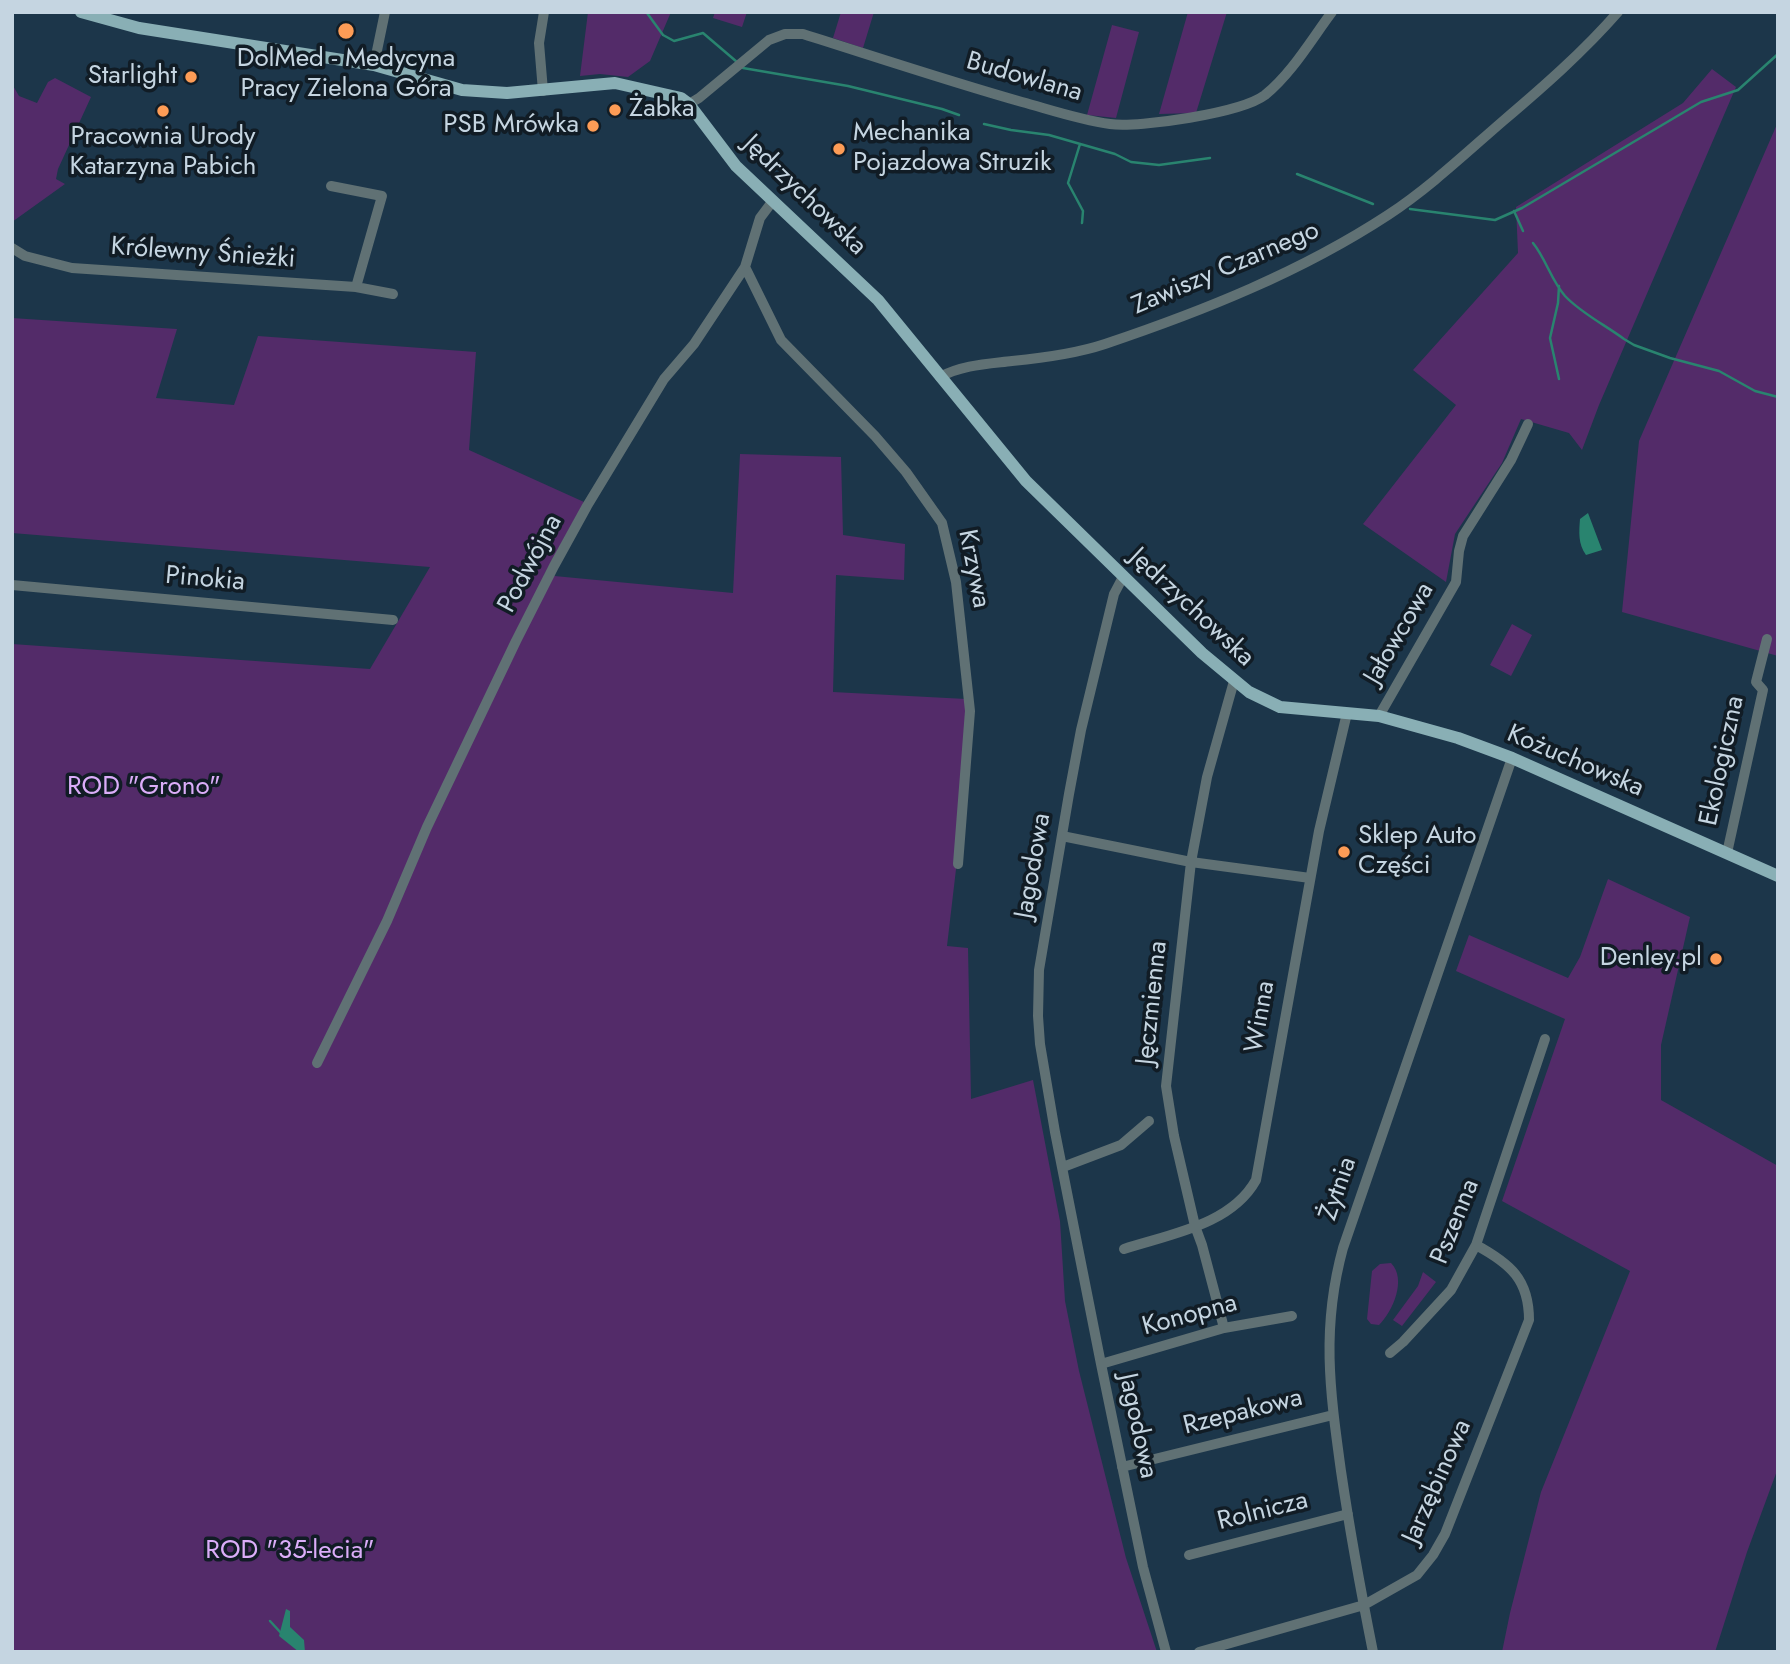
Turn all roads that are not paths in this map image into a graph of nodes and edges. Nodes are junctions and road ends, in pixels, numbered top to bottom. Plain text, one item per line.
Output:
1 (81, 12) edge
2 (385, 12) edge
3 (544, 12) edge
4 (1332, 12) edge
5 (1618, 12) edge
6 (374, 65) junction
7 (543, 91) junction
8 (689, 104) junction
9 (331, 186) dead end
10 (772, 202) junction
11 (12, 248) edge
12 (746, 267) junction
13 (356, 287) junction
14 (393, 294) dead end
15 (940, 377) junction
16 (1528, 424) dead end
17 (1123, 577) junction
18 (12, 586) edge
19 (393, 620) dead end
20 (1767, 639) dead end
21 (1234, 681) junction
22 (1347, 713) junction
23 (1379, 716) junction
24 (1513, 758) junction
25 (1062, 836) junction
26 (1727, 853) junction
27 (1191, 862) junction
28 (958, 864) dead end
29 (1778, 876) edge
30 (1310, 878) junction
31 (1545, 1039) dead end
32 (317, 1063) dead end
33 (1149, 1121) dead end
34 (1063, 1167) junction
35 (1195, 1226) junction
36 (1476, 1245) junction
37 (1124, 1249) dead end
38 (1292, 1316) dead end
39 (1224, 1328) junction
40 (1390, 1353) dead end
41 (1101, 1364) junction
42 (1333, 1415) junction
43 (1122, 1467) junction
44 (1348, 1514) junction
45 (1189, 1555) dead end
46 (1364, 1605) junction
47 (1166, 1652) edge
48 (1199, 1652) edge
49 (1373, 1652) edge

1 - 6 main road
2 - 6 street
3 - 7 street
4 - 8 street, Budowlana
5 - 15 street, Zawiszy Czarnego
6 - 7 main road
7 - 8 main road
8 - 10 main road, Jędrzychowska
9 - 13 street
10 - 12 street, Podwójna
10 - 15 main road, Jędrzychowska
11 - 13 street, Królewny Śnieżki
12 - 28 street, Krzywa
12 - 32 street, Podwójna
13 - 14 street, Królewny Śnieżki
15 - 17 main road, Jędrzychowska
16 - 23 street, Jałowcowa
17 - 21 main road, Jędrzychowska
17 - 25 street, Jagodowa
18 - 19 street, Pinokia
20 - 26 street, Ekologiczna
21 - 22 main road, Jędrzychowska
21 - 27 street, Jęczmienna
22 - 23 main road, Kożuchowska
22 - 30 street, Winna
23 - 24 main road, Kożuchowska
24 - 26 main road, Kożuchowska
24 - 42 street, Żytnia
25 - 27 street
25 - 34 street, Jagodowa
26 - 29 main road, Kożuchowska
27 - 30 street
27 - 35 street, Jęczmienna
30 - 35 street, Winna
31 - 36 street, Pszenna
33 - 34 street
34 - 41 street, Jagodowa
35 - 37 street, Winna
35 - 39 street, Jęczmienna
36 - 40 street, Pszenna
36 - 46 street, Jarzębinowa
38 - 39 street, Konopna
39 - 41 street, Konopna
41 - 43 street, Jagodowa
42 - 43 street, Rzepakowa
42 - 44 street, Żytnia
43 - 47 street, Jagodowa
44 - 45 street, Rolnicza
44 - 46 street, Żytnia
46 - 48 street, Jarzębinowa
46 - 49 street, Żytnia

